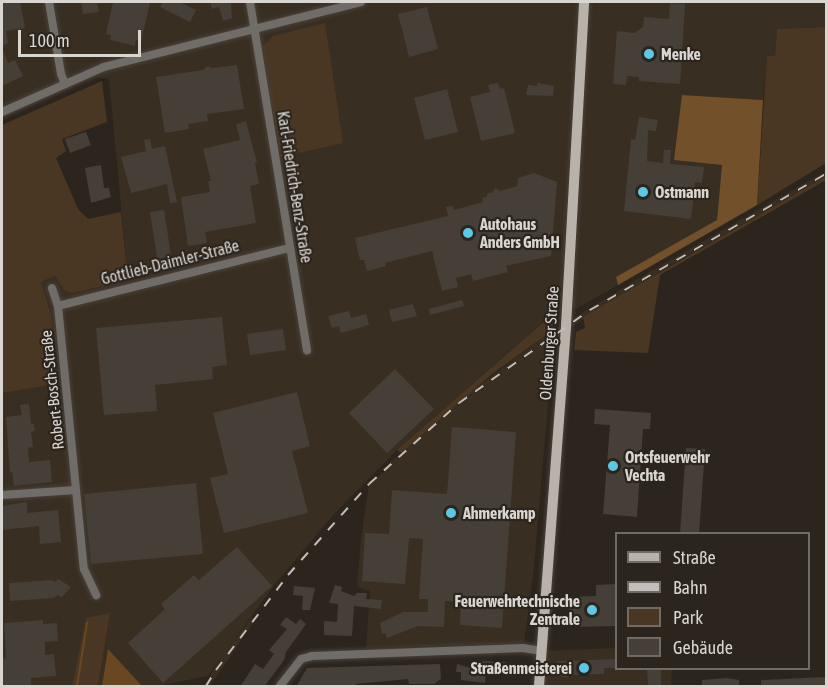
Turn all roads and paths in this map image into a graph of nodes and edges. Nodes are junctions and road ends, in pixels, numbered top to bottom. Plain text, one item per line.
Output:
1 (49, 2) edge
2 (250, 2) edge
3 (362, 2) edge
4 (584, 2) edge
5 (254, 29) junction
6 (65, 84) junction
7 (2, 112) edge
8 (289, 248) junction
9 (52, 288) dead end
10 (58, 306) junction
11 (308, 350) dead end
12 (76, 490) junction
13 (2, 495) edge
14 (96, 595) dead end
15 (542, 651) junction
16 (280, 687) edge
17 (539, 687) edge

1 - 6 street
2 - 5 street, Karl-Friedrich-Benz-Straße
3 - 5 street
4 - 15 main road, Oldenburger Straße
5 - 6 street
5 - 8 street, Karl-Friedrich-Benz-Straße
6 - 7 street
8 - 10 street, Gottlieb-Daimler-Straße
8 - 11 street, Karl-Friedrich-Benz-Straße
9 - 10 street, Robert-Bosch-Straße
10 - 12 street, Robert-Bosch-Straße
12 - 13 street
12 - 14 street, Robert-Bosch-Straße
15 - 16 street
15 - 17 main road, Oldenburger Straße

